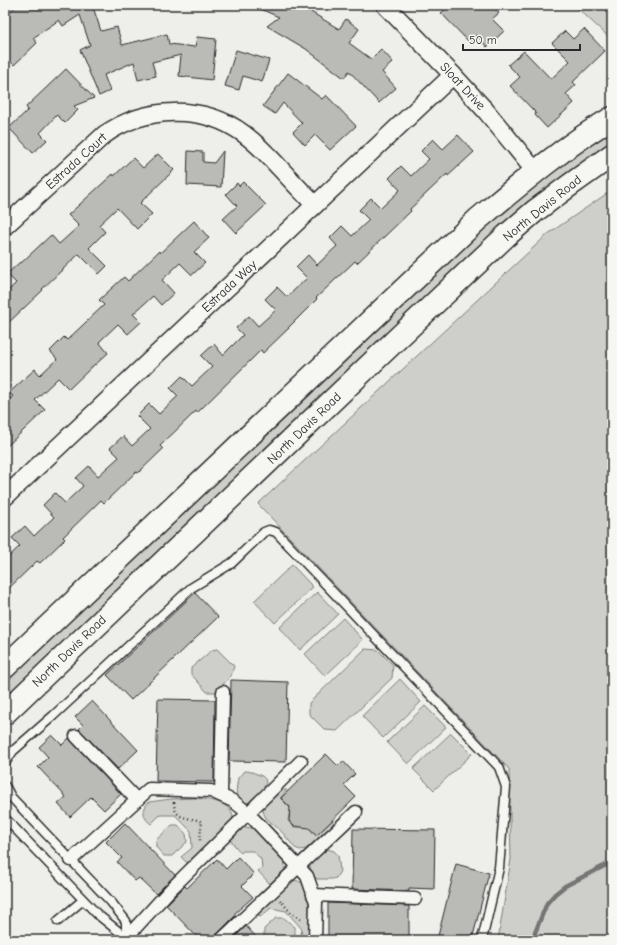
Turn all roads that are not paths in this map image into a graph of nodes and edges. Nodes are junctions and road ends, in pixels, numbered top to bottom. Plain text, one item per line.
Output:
1 (385, 5) edge
2 (453, 75) junction
3 (612, 118) edge
4 (612, 155) edge
5 (535, 171) junction
6 (315, 205) junction
7 (5, 226) edge
8 (5, 497) edge
9 (5, 667) edge
10 (223, 692) dead end
11 (5, 712) edge
12 (76, 736) dead end
13 (301, 761) dead end
14 (5, 763) edge
15 (5, 786) edge
16 (221, 795) junction
17 (137, 800) junction
18 (356, 812) dead end
19 (248, 813) junction
20 (5, 818) edge
21 (71, 860) junction
22 (299, 867) junction
23 (313, 895) junction
24 (415, 899) dead end
25 (83, 900) junction
26 (58, 921) dead end
27 (315, 934) edge
28 (129, 939) edge
29 (221, 940) edge
30 (482, 940) edge

1 - 2 street, Sloat Drive
2 - 5 street, Sloat Drive
2 - 6 street, Estrada Way
3 - 5 highway
4 - 11 highway, North Davis Road
5 - 9 highway
6 - 7 street, Estrada Court
6 - 8 street, Estrada Way
10 - 16 street
12 - 17 street
13 - 19 street
14 - 30 lane
15 - 21 lane
16 - 17 street
16 - 19 street
17 - 21 street
18 - 22 street
19 - 22 street
19 - 28 street
20 - 25 lane
21 - 28 lane
22 - 23 street
22 - 29 street
23 - 24 street
23 - 27 street
25 - 26 lane
25 - 28 lane

